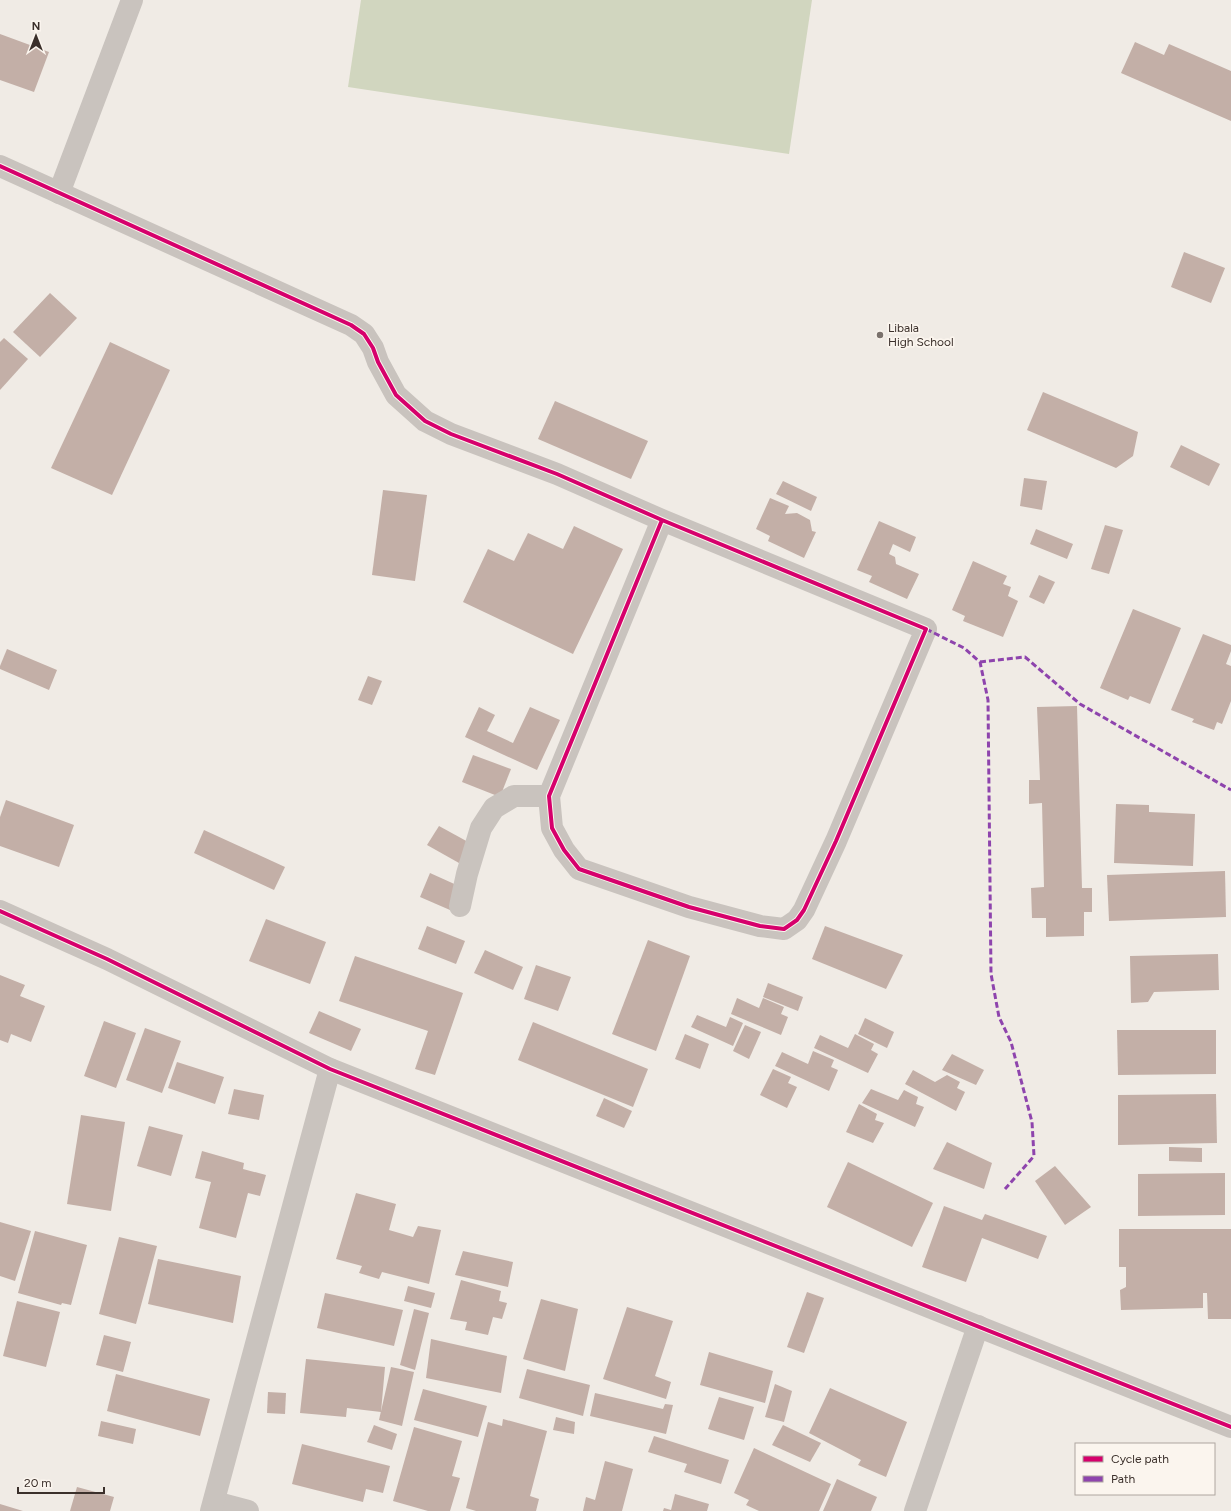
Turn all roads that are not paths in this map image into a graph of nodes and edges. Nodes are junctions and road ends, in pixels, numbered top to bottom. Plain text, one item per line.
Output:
1 (132, 0) edge
2 (0, 166) edge
3 (59, 193) junction
4 (662, 520) junction
5 (549, 796) junction
6 (460, 906) dead end
7 (0, 911) edge
8 (330, 1069) junction
9 (978, 1326) junction
10 (1231, 1427) edge
11 (212, 1506) edge
12 (248, 1511) edge
13 (915, 1511) edge

1 - 3 street
2 - 3 street
3 - 4 street
4 - 5 street
4 - 5 street
5 - 6 street
7 - 8 street
8 - 9 street
8 - 11 street
9 - 10 street
9 - 13 street
11 - 12 street

